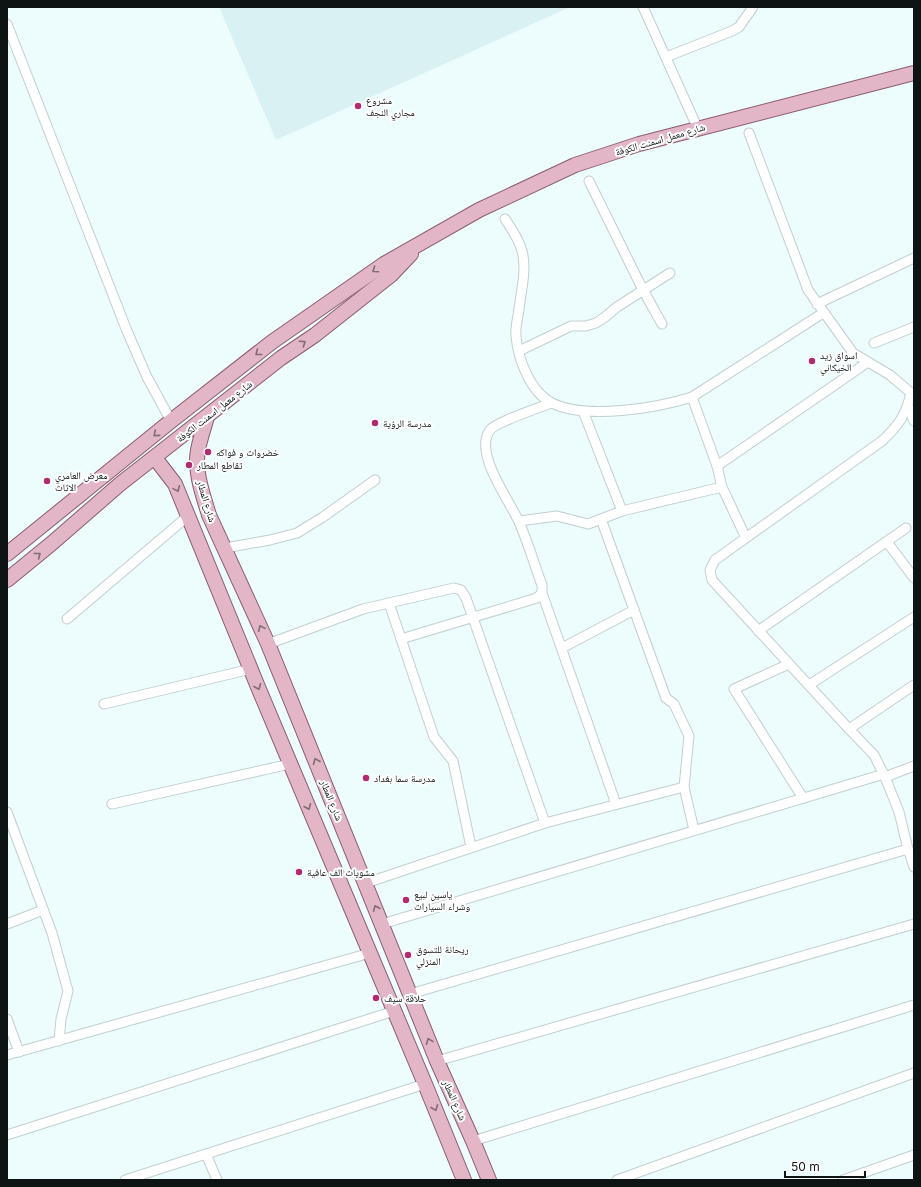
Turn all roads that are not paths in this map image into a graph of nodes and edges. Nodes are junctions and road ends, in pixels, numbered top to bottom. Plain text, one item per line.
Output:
1 (643, 7) edge
2 (753, 7) edge
3 (7, 24) edge
4 (666, 57) junction
5 (914, 73) edge
6 (698, 129) junction
7 (749, 134) dead end
8 (589, 181) dead end
9 (505, 219) dead end
10 (421, 243) junction
11 (914, 258) edge
12 (670, 273) dead end
13 (643, 290) junction
14 (817, 304) junction
15 (823, 313) junction
16 (662, 324) dead end
17 (914, 327) edge
18 (272, 342) junction
19 (874, 342) dead end
20 (518, 351) junction
21 (281, 358) junction
22 (868, 362) junction
23 (913, 393) edge
24 (692, 398) junction
25 (551, 403) junction
26 (908, 406) junction
27 (583, 411) junction
28 (207, 417) junction
29 (171, 421) junction
30 (914, 421) edge
31 (155, 458) junction
32 (717, 466) junction
33 (375, 480) dead end
34 (722, 487) junction
35 (622, 511) junction
36 (188, 516) junction
37 (601, 519) junction
38 (519, 521) junction
39 (906, 528) dead end
40 (746, 538) junction
41 (886, 542) junction
42 (225, 548) junction
43 (7, 554) edge
44 (914, 578) edge
45 (7, 580) edge
46 (542, 593) junction
47 (389, 603) junction
48 (634, 610) junction
49 (473, 617) junction
50 (914, 617) edge
51 (67, 619) dead end
52 (758, 631) junction
53 (401, 640) junction
54 (268, 644) junction
55 (562, 648) junction
56 (789, 664) junction
57 (251, 669) junction
58 (809, 685) junction
59 (914, 685) edge
60 (104, 704) dead end
61 (849, 729) junction
62 (290, 764) junction
63 (914, 766) edge
64 (884, 775) junction
65 (684, 787) junction
66 (803, 798) junction
67 (112, 804) dead end
68 (616, 804) junction
69 (7, 812) edge
70 (545, 823) junction
71 (694, 830) junction
72 (471, 847) junction
73 (908, 849) junction
74 (914, 867) edge
75 (366, 883) junction
76 (43, 910) junction
77 (7, 924) edge
78 (382, 924) junction
79 (914, 924) edge
80 (370, 953) junction
81 (398, 963) junction
82 (378, 971) junction
83 (410, 994) junction
84 (914, 1005) edge
85 (415, 1007) junction
86 (396, 1014) junction
87 (7, 1019) edge
88 (59, 1041) junction
89 (19, 1052) junction
90 (7, 1055) edge
91 (437, 1061) junction
92 (914, 1073) edge
93 (425, 1084) junction
94 (7, 1135) edge
95 (473, 1141) junction
96 (206, 1154) junction
97 (914, 1155) edge
98 (149, 1176) edge
99 (125, 1180) edge
100 (217, 1180) edge
101 (464, 1180) edge
102 (489, 1180) edge
103 (617, 1180) edge
104 (843, 1180) edge

1 - 4 street
2 - 4 street
3 - 29 street
4 - 6 street
5 - 6 main road, شارع معمل اسمنت الكوفة
6 - 10 main road, شارع معمل اسمنت الكوفة
7 - 14 street
8 - 13 street
9 - 20 street
10 -> 18 main road, شارع معمل اسمنت الكوفة
21 -> 10 main road, شارع معمل اسمنت الكوفة
11 - 14 street
12 - 13 street
13 - 16 street
13 - 20 street
14 - 15 street
15 - 22 street
15 - 24 street
17 - 19 street
18 - 21 main road
18 -> 29 main road, شارع معمل اسمنت الكوفة
20 - 25 street
21 - 28 main road, شارع معمل اسمنت الكوفة
22 - 23 street
22 - 32 street
23 - 26 street
24 - 27 street
24 - 32 street
25 - 27 street
25 - 38 street
26 - 30 street
26 - 40 street
27 - 35 street
28 - 31 main road, شارع معمل اسمنت الكوفة
28 - 42 main road, شارع المطار
29 -> 43 main road, شارع معمل اسمنت الكوفة
31 -> 36 main road
45 -> 31 main road, شارع معمل اسمنت الكوفة
32 - 34 street
33 - 42 street
34 - 35 street
34 - 40 street
35 - 37 street
36 - 51 street
36 - 57 main road
37 - 38 street
37 - 48 street
38 - 46 street
39 - 41 street
40 - 52 street
41 - 44 street
41 - 52 street
54 -> 42 main road, شارع المطار
46 - 49 street
46 - 55 street
47 - 49 street
47 - 53 street
47 - 54 street
48 - 55 street
48 - 65 street
49 - 53 street
49 - 70 street
50 - 58 street
52 - 56 street
53 - 72 street
75 -> 54 main road, شارع المطار
55 - 68 street
56 - 58 street
56 - 66 street
57 - 60 street
57 -> 62 main road
58 - 61 street
59 - 61 street
61 - 64 street
62 - 67 street
62 -> 80 main road
63 - 64 street
64 - 66 street
64 - 73 street
65 - 68 street
65 - 71 street
66 - 71 street
68 - 70 street
69 - 76 street
70 - 72 street
71 - 78 street
72 - 75 street
73 - 74 street
73 - 83 street
78 -> 75 main road, شارع المطار
76 - 77 street
76 - 88 street
78 - 81 main road, شارع المطار
79 - 91 street
80 - 82 main road
80 - 88 street
81 - 82 main road
81 - 83 main road, شارع المطار
82 - 86 main road
83 - 85 main road, شارع المطار
84 - 95 street
85 - 86 main road
91 -> 85 main road, شارع المطار
86 - 93 main road
86 - 94 street
87 - 89 street
88 - 89 street
89 - 90 street
91 - 95 main road, شارع المطار
92 - 103 street
93 - 96 street
93 -> 101 main road
95 - 102 main road, شارع المطار
96 - 98 street
96 - 100 street
97 - 104 street
98 - 99 street

